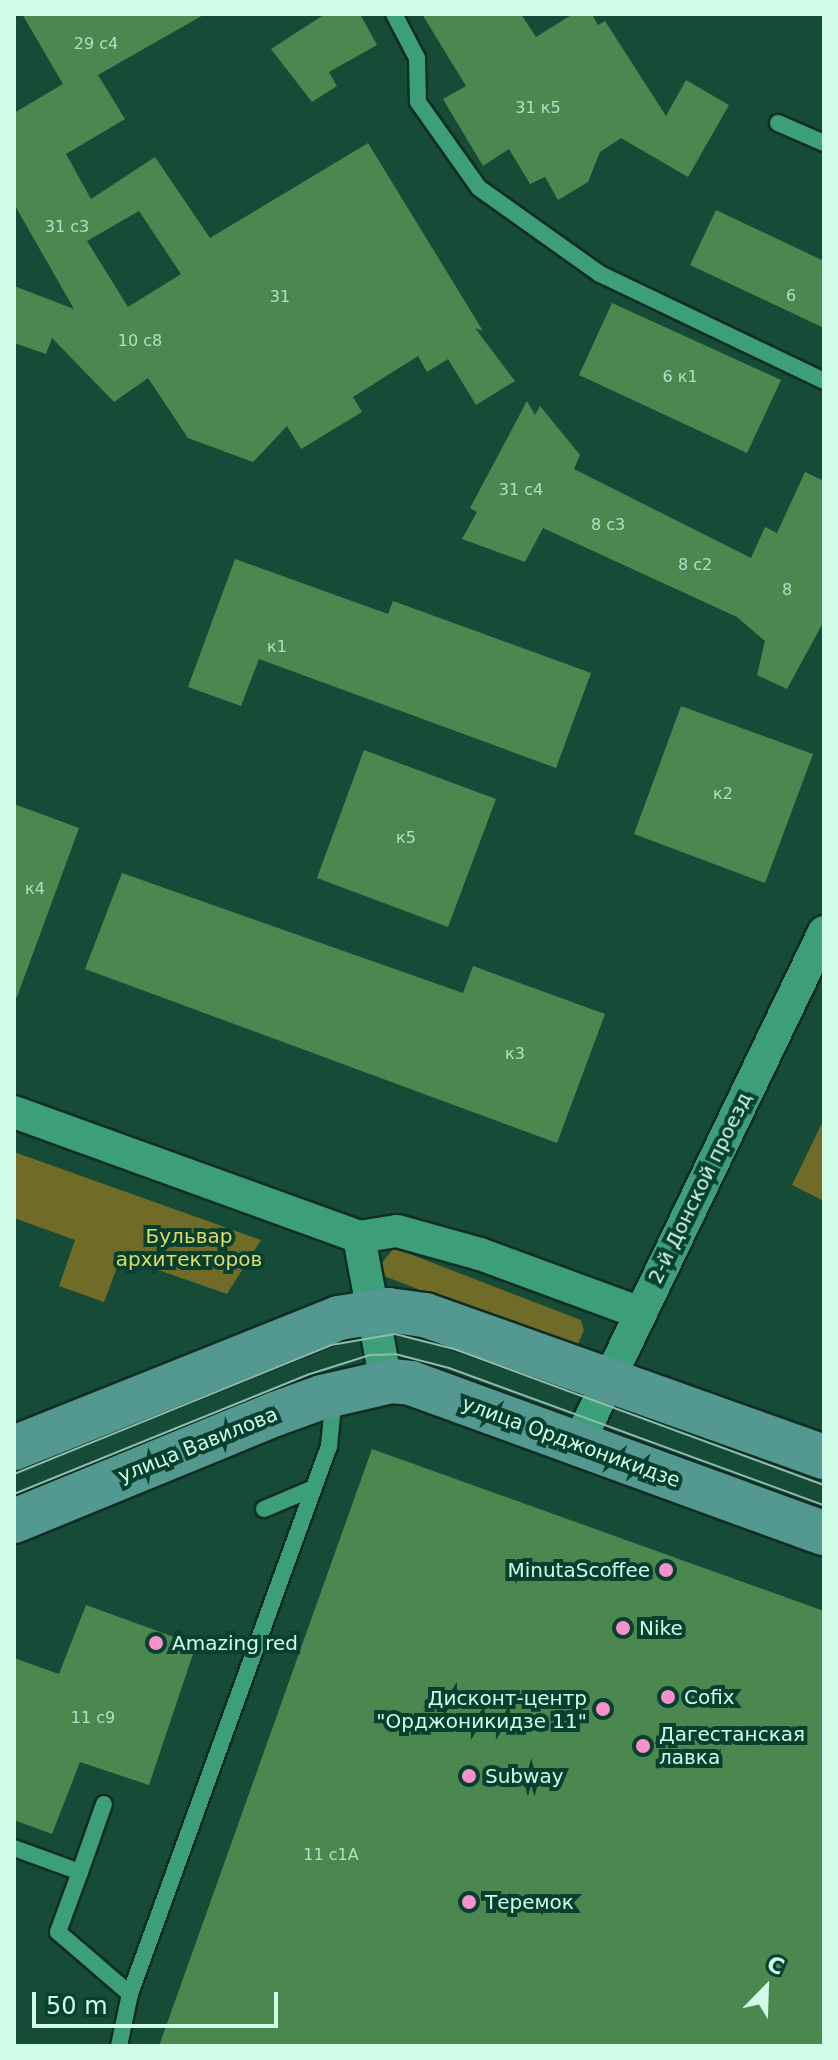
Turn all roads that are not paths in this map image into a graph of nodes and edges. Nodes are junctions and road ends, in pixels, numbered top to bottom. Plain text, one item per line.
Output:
1 (394, 14) edge
2 (778, 123) dead end
3 (824, 143) edge
4 (824, 381) edge
5 (824, 932) edge
6 (14, 1112) edge
7 (359, 1237) junction
8 (372, 1311) junction
9 (640, 1313) junction
10 (608, 1379) junction
11 (386, 1382) junction
12 (334, 1394) junction
13 (578, 1444) junction
14 (14, 1448) edge
15 (824, 1457) edge
16 (314, 1488) junction
17 (264, 1509) dead end
18 (14, 1521) edge
19 (824, 1533) edge
20 (104, 1804) dead end
21 (14, 1848) edge
22 (80, 1872) junction
23 (130, 1994) junction
24 (119, 2046) edge

1 - 4 lane
2 - 3 lane
5 - 9 street, 2-й Донской проезд
6 - 7 street
7 - 8 street
7 - 9 street
8 - 10 main road
8 - 11 street
8 - 14 main road
9 - 10 street, 2-й Донской проезд
10 - 13 street, 2-й Донской проезд
10 - 15 main road
11 - 12 main road, улица Вавилова
11 - 13 main road, улица Орджоникидзе
12 - 16 lane
12 - 18 main road, улица Вавилова
13 - 19 main road, улица Орджоникидзе
16 - 17 lane
16 - 23 lane
20 - 22 lane
21 - 22 lane
22 - 23 lane
23 - 24 lane

